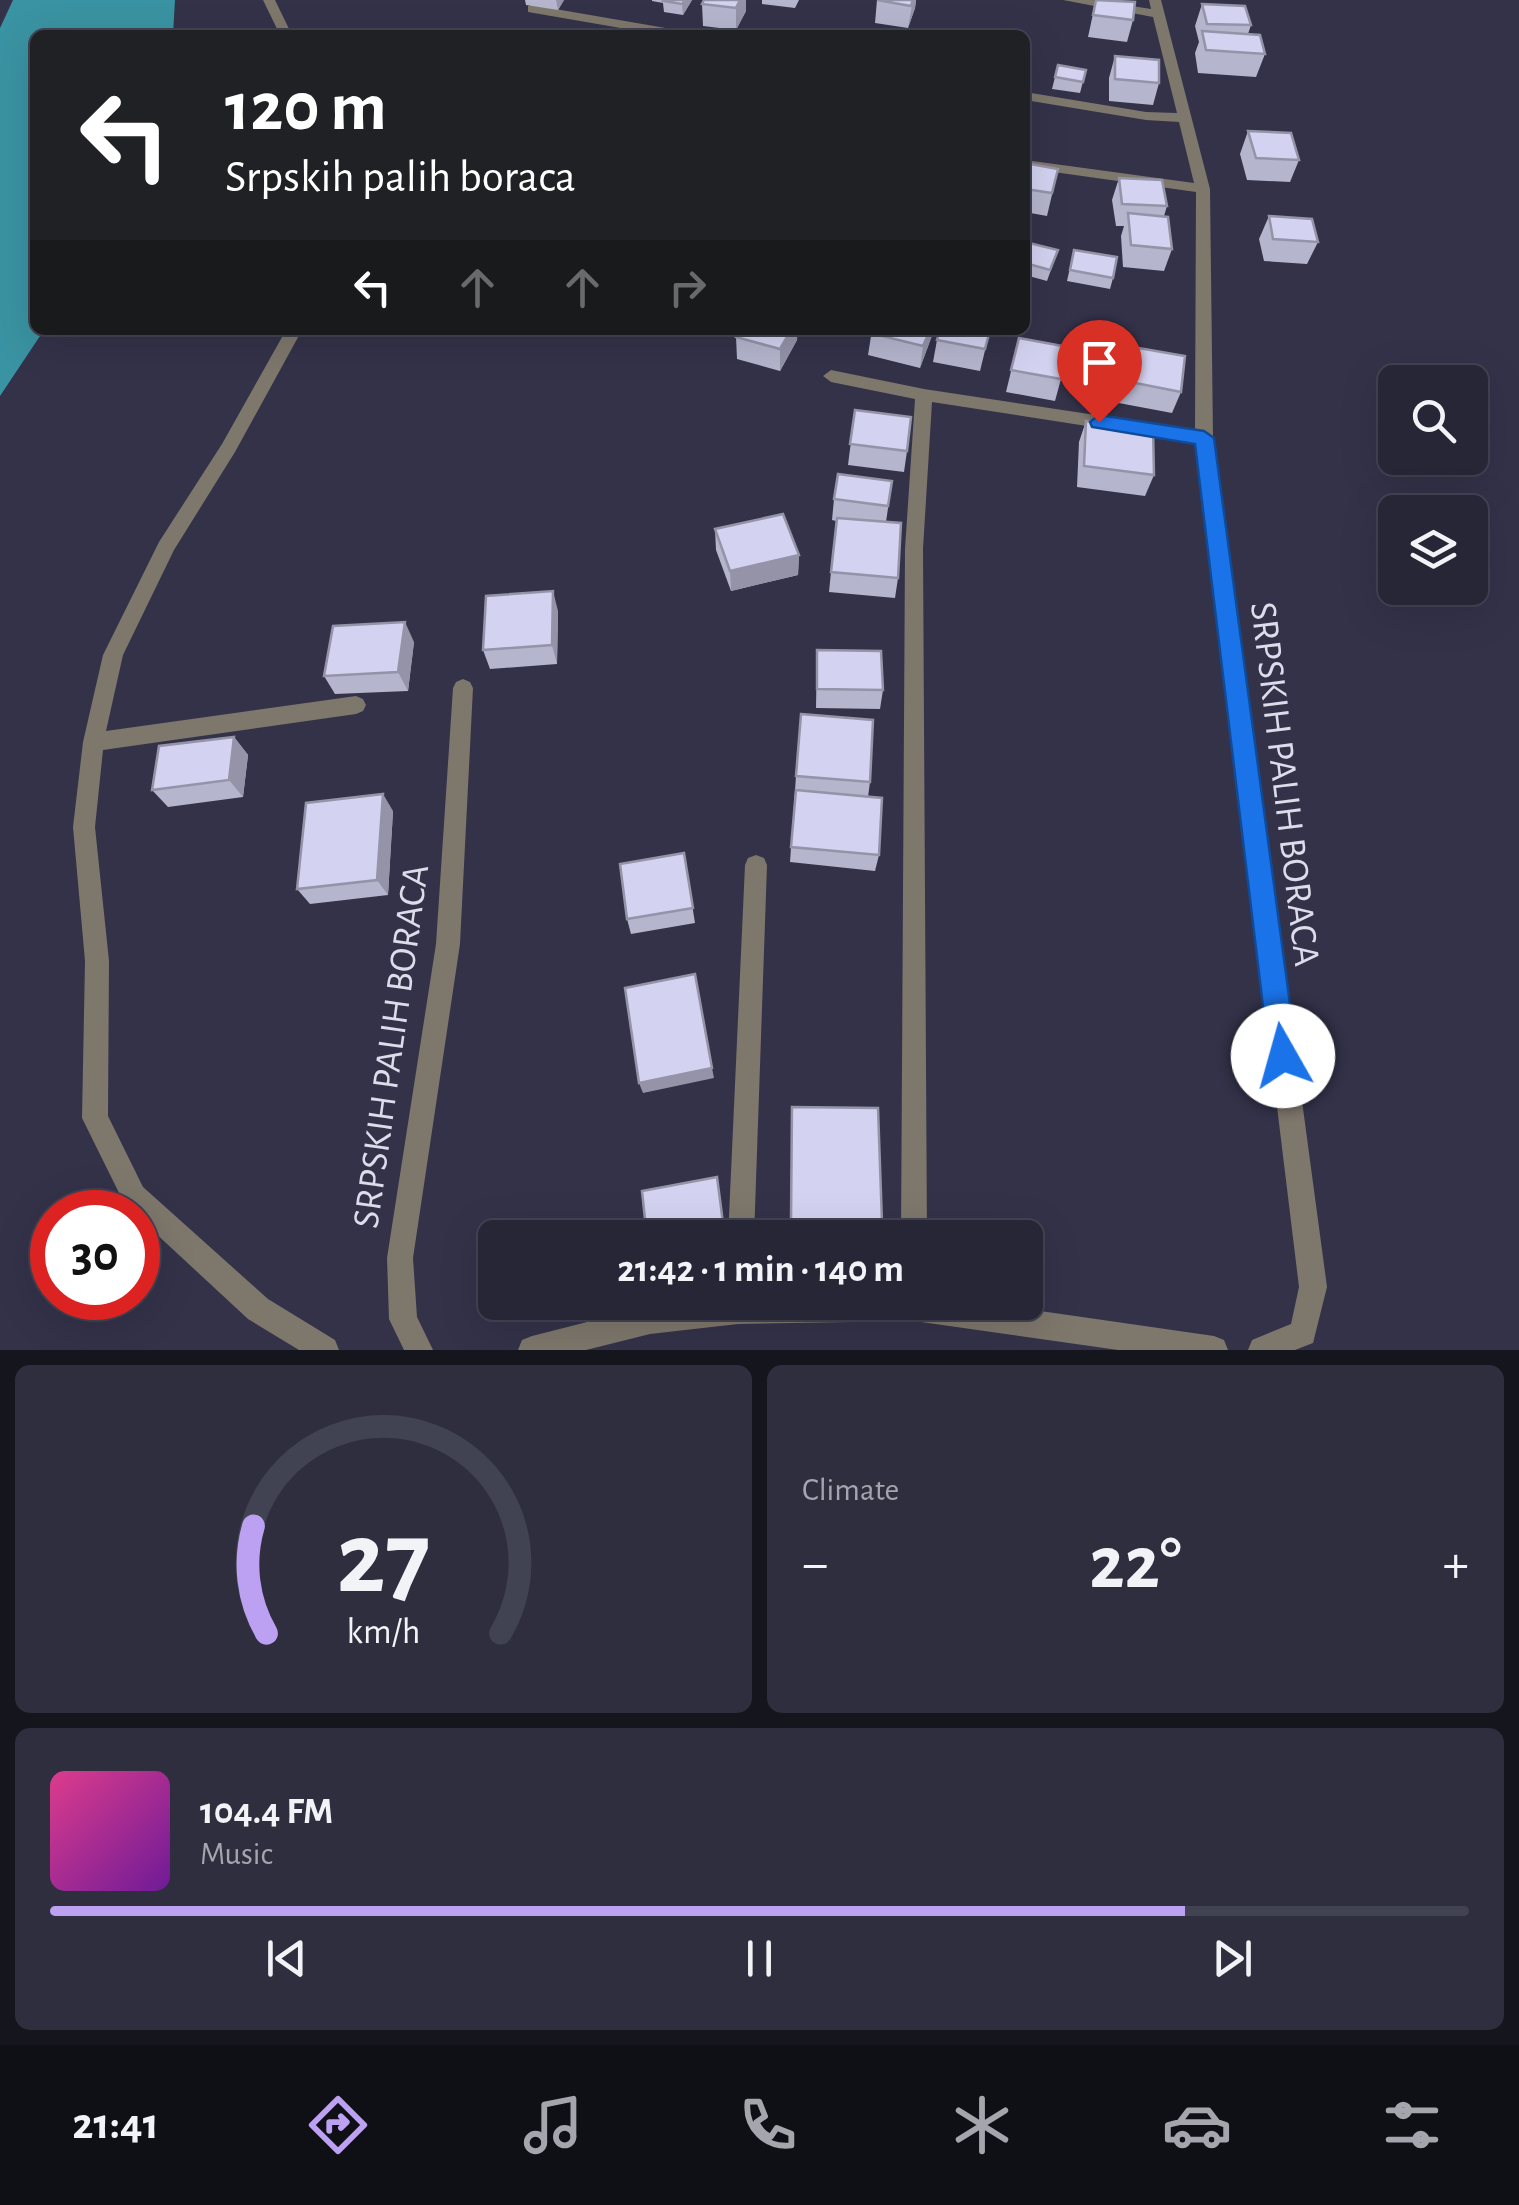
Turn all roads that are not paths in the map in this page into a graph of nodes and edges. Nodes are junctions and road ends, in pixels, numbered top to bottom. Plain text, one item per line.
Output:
1 (269, 0) edge
2 (1069, 0) edge
3 (1157, 7) edge
4 (532, 9) dead end
5 (284, 30) edge
6 (654, 30) edge
7 (1030, 97) edge
8 (1187, 118) junction
9 (1030, 165) edge
10 (1203, 189) junction
11 (289, 335) edge
12 (831, 376) dead end
13 (924, 396) junction
14 (1204, 438) junction
15 (462, 688) dead end
16 (356, 705) dead end
17 (94, 742) junction
18 (756, 865) dead end
19 (742, 1220) edge
20 (914, 1220) edge
21 (650, 1320) edge
22 (1014, 1320) edge
23 (325, 1350) edge
24 (420, 1350) edge
25 (532, 1350) edge
26 (1214, 1350) edge
27 (1262, 1350) edge

1 - 5 street
2 - 3 street, SRPSKIH PALIH BORACA
3 - 8 street, SRPSKIH PALIH BORACA
4 - 6 street
7 - 8 street
8 - 10 street, SRPSKIH PALIH BORACA
9 - 10 street
10 - 14 street, SRPSKIH PALIH BORACA
11 - 17 street
12 - 13 street
13 - 14 street
13 - 20 street
14 - 27 street, SRPSKIH PALIH BORACA
15 - 24 street, SRPSKIH PALIH BORACA
16 - 17 street
17 - 23 street
18 - 19 street
21 - 25 street
22 - 26 street

